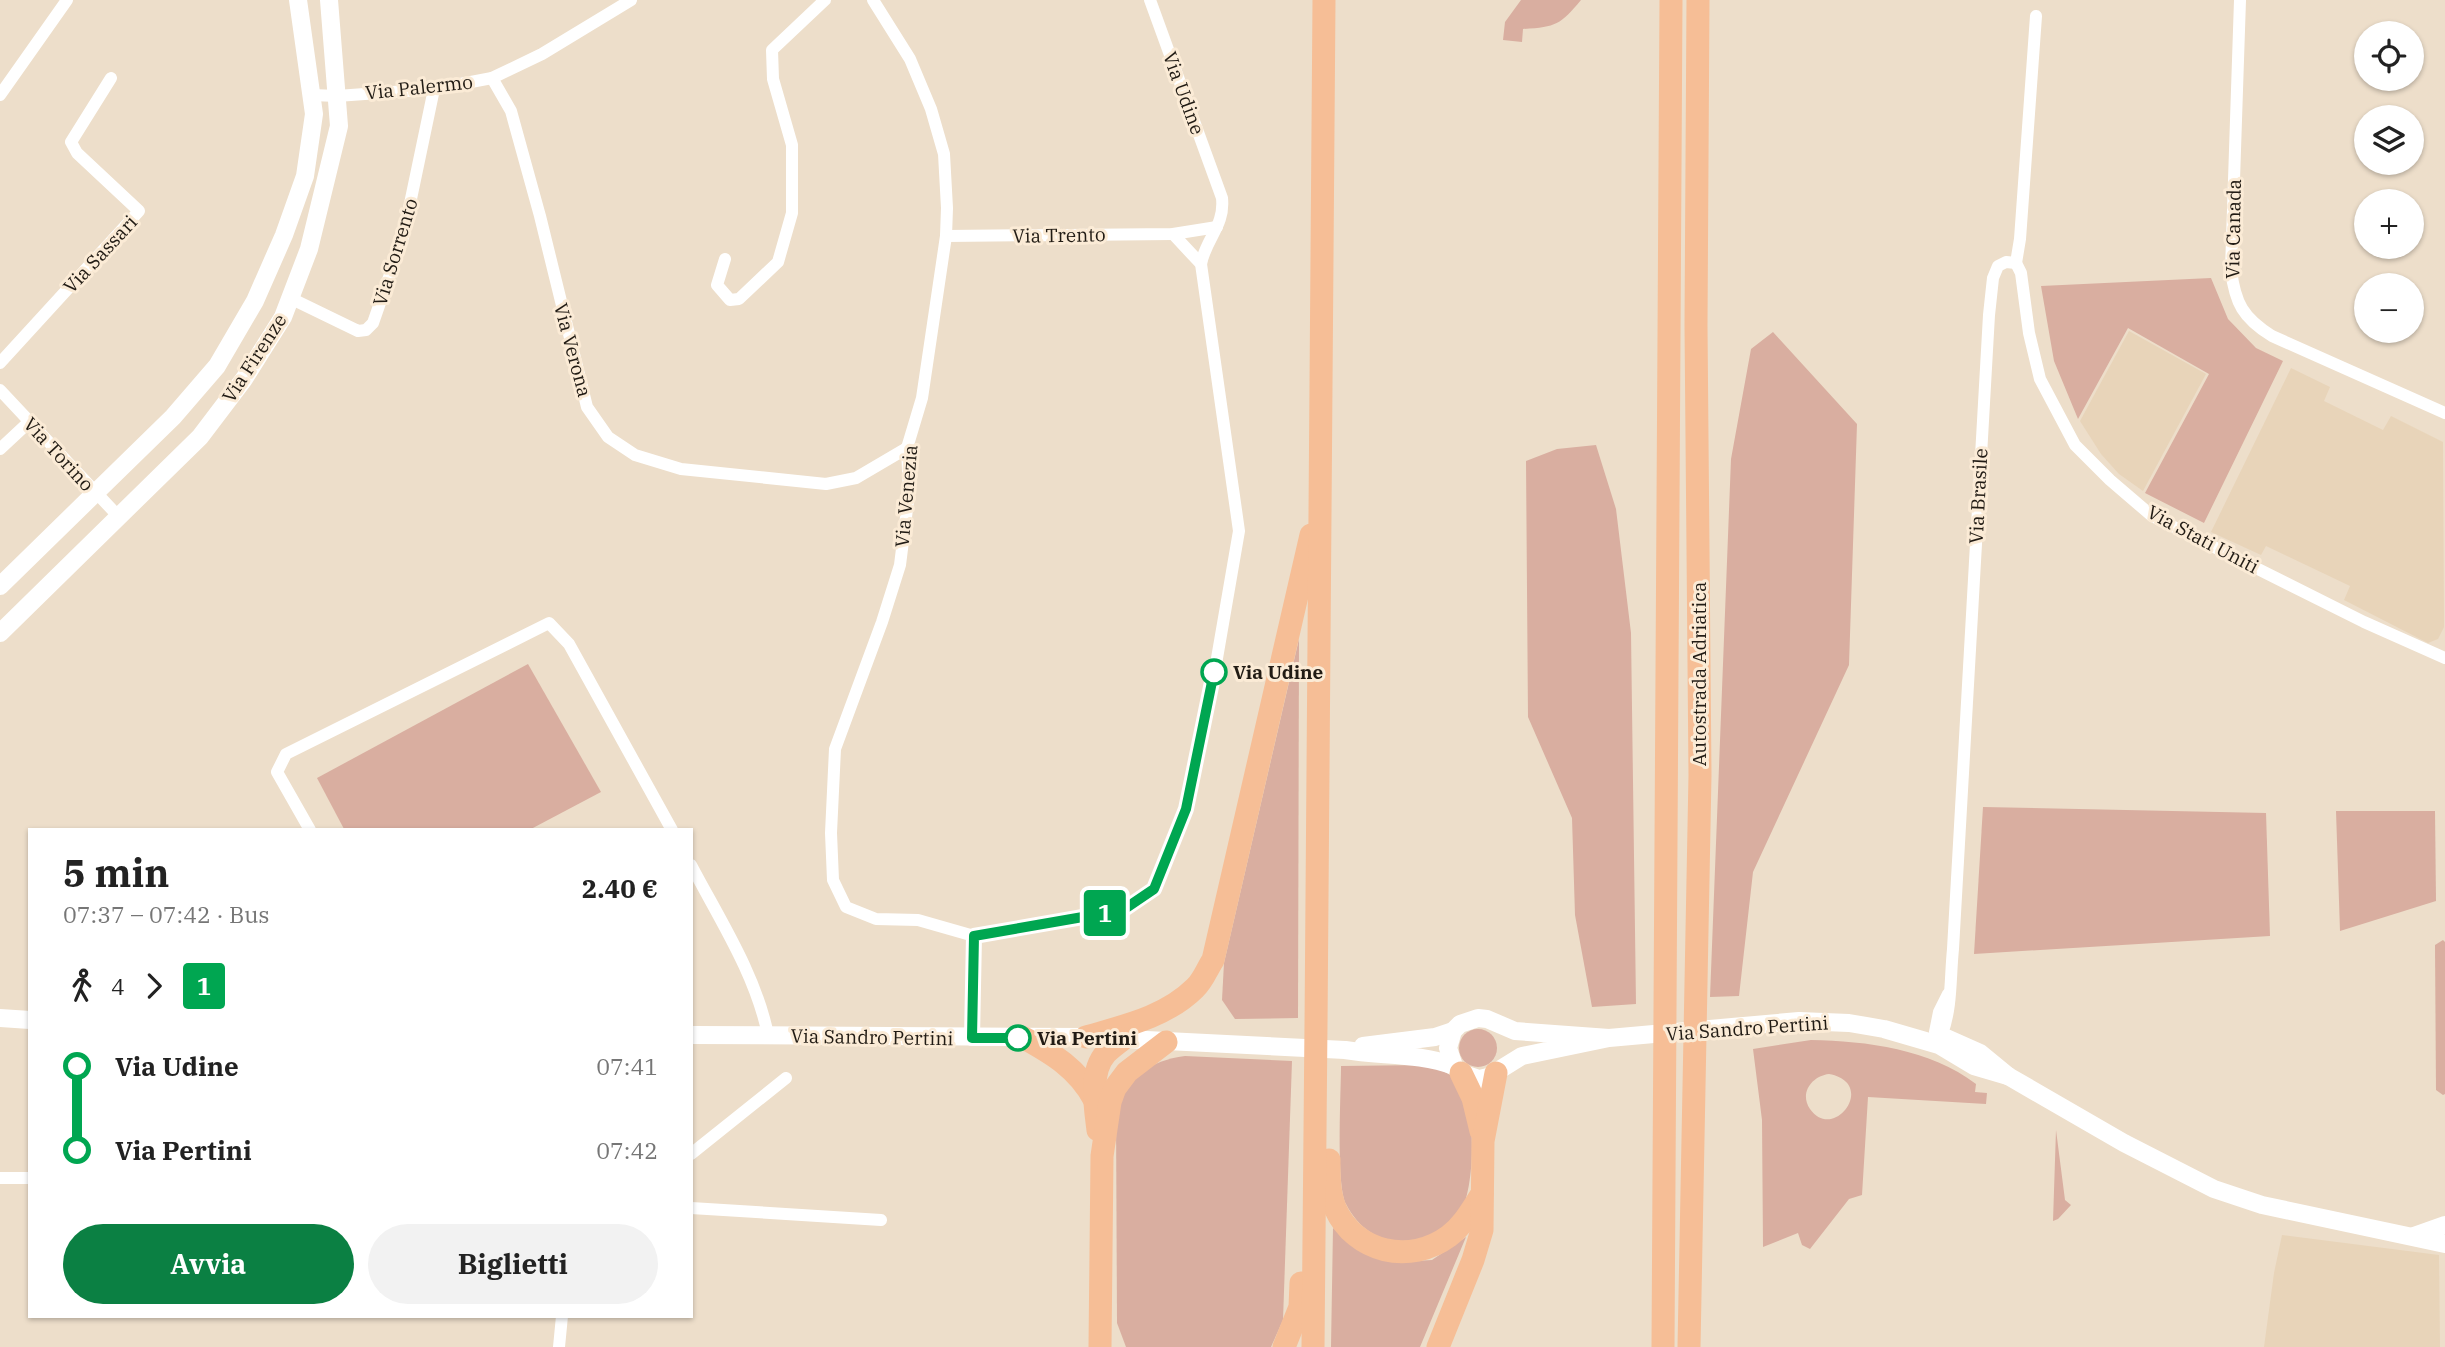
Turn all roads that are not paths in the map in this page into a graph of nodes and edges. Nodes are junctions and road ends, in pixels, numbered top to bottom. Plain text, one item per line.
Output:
1 (67, 0) edge
2 (298, 0) edge
3 (329, 0) edge
4 (631, 0) edge
5 (825, 0) edge
6 (873, 0) edge
7 (1150, 0) edge
8 (1324, 0) edge
9 (1671, 0) edge
10 (1698, 0) edge
11 (2240, 0) edge
12 (2036, 16) dead end
13 (111, 78) dead end
14 (492, 78) junction
15 (434, 89) junction
16 (0, 95) edge
17 (312, 95) junction
18 (337, 96) junction
19 (1217, 227) junction
20 (1173, 234) junction
21 (946, 236) junction
22 (725, 259) dead end
23 (2015, 263) junction
24 (1201, 264) junction
25 (290, 298) junction
26 (0, 363) edge
27 (0, 390) edge
28 (2445, 413) edge
29 (29, 422) junction
30 (907, 448) junction
31 (0, 449) edge
32 (1322, 488) junction
33 (95, 493) junction
34 (119, 517) junction
35 (0, 586) edge
36 (0, 633) edge
37 (2445, 658) edge
38 (309, 828) edge
39 (671, 828) edge
40 (693, 869) edge
41 (974, 936) junction
42 (0, 1018) edge
43 (28, 1020) edge
44 (1496, 1023) junction
45 (1453, 1031) junction
46 (693, 1035) edge
47 (768, 1035) junction
48 (1086, 1037) junction
49 (1612, 1037) junction
50 (1937, 1037) junction
51 (972, 1038) junction
52 (1024, 1038) junction
53 (1124, 1039) junction
54 (1166, 1042) junction
55 (1345, 1050) junction
56 (1500, 1069) junction
57 (1457, 1070) junction
58 (786, 1078) dead end
59 (1094, 1099) junction
60 (1315, 1107) junction
61 (1483, 1141) junction
62 (693, 1152) edge
63 (1102, 1156) junction
64 (0, 1178) edge
65 (28, 1178) edge
66 (1314, 1180) junction
67 (1482, 1194) junction
68 (693, 1208) edge
69 (881, 1220) dead end
70 (2445, 1225) edge
71 (2414, 1236) junction
72 (2445, 1244) edge
73 (1099, 1302) junction
74 (562, 1318) edge
75 (559, 1347) edge
76 (1100, 1347) edge
77 (1112, 1347) edge
78 (1284, 1347) edge
79 (1313, 1347) edge
80 (1438, 1347) edge
81 (1663, 1347) edge
82 (1689, 1347) edge

1 - 16 street
2 - 17 main road, Via Firenze
3 - 18 main road, Via Firenze
4 - 14 street, Via Palermo
5 - 22 street
6 - 21 street, Via Venezia
7 - 19 street, Via Udine
8 - 32 highway
9 - 81 highway, Autostrada Adriatica
10 - 82 highway, Autostrada Adriatica
11 - 28 street, Via Canada
12 - 23 street
13 - 26 street, Via Sassari
14 - 15 street, Via Palermo
14 - 30 street, Via Verona
15 - 18 street, Via Palermo
15 - 25 street, Via Sorrento
17 - 18 street, Via Palermo
17 - 33 main road, Via Firenze
18 - 25 main road, Via Firenze
19 - 20 street
19 - 24 street, Via Udine
20 - 21 street, Via Trento
20 - 24 street
21 - 30 street, Via Venezia
23 - 37 street, Via Stati Uniti
23 - 50 street, Via Brasile
24 - 41 street
25 - 34 main road, Via Firenze
27 - 29 street, Via Torino
29 - 31 street
29 - 33 street, Via Torino
30 - 41 street, Via Venezia
32 - 48 highway
32 - 60 highway
33 - 34 street, Via Torino
33 - 35 main road, Via Firenze
34 - 36 main road, Via Firenze
38 - 39 street
40 - 47 street
41 - 51 street
42 - 43 main road
44 - 45 main road, Via Sandro Pertini
44 - 49 main road, Via Sandro Pertini
44 - 56 main road
45 - 55 main road, Via Sandro Pertini
45 - 57 main road
46 - 47 main road, Via Sandro Pertini
47 - 51 main road, Via Sandro Pertini
48 - 52 main road, Via Sandro Pertini
48 - 53 main road, Via Sandro Pertini
49 - 50 main road, Via Sandro Pertini
49 - 56 main road, Via Sandro Pertini
50 - 71 main road, Via Sandro Pertini
51 - 52 main road, Via Sandro Pertini
52 - 59 highway
53 - 54 main road, Via Sandro Pertini
53 - 59 highway
54 - 55 main road, Via Sandro Pertini
54 - 63 highway
55 - 57 main road, Via Sandro Pertini
56 - 57 main road, Via Sandro Pertini
56 - 61 highway
57 - 61 highway
58 - 62 street
59 - 63 highway
60 - 66 highway
60 - 67 highway
61 - 67 highway
63 - 73 highway
64 - 65 street
66 - 78 highway
66 - 79 highway
67 - 80 highway
68 - 69 street
70 - 71 main road
71 - 72 main road, Via Sandro Pertini
73 - 76 highway
73 - 77 highway
74 - 75 street

